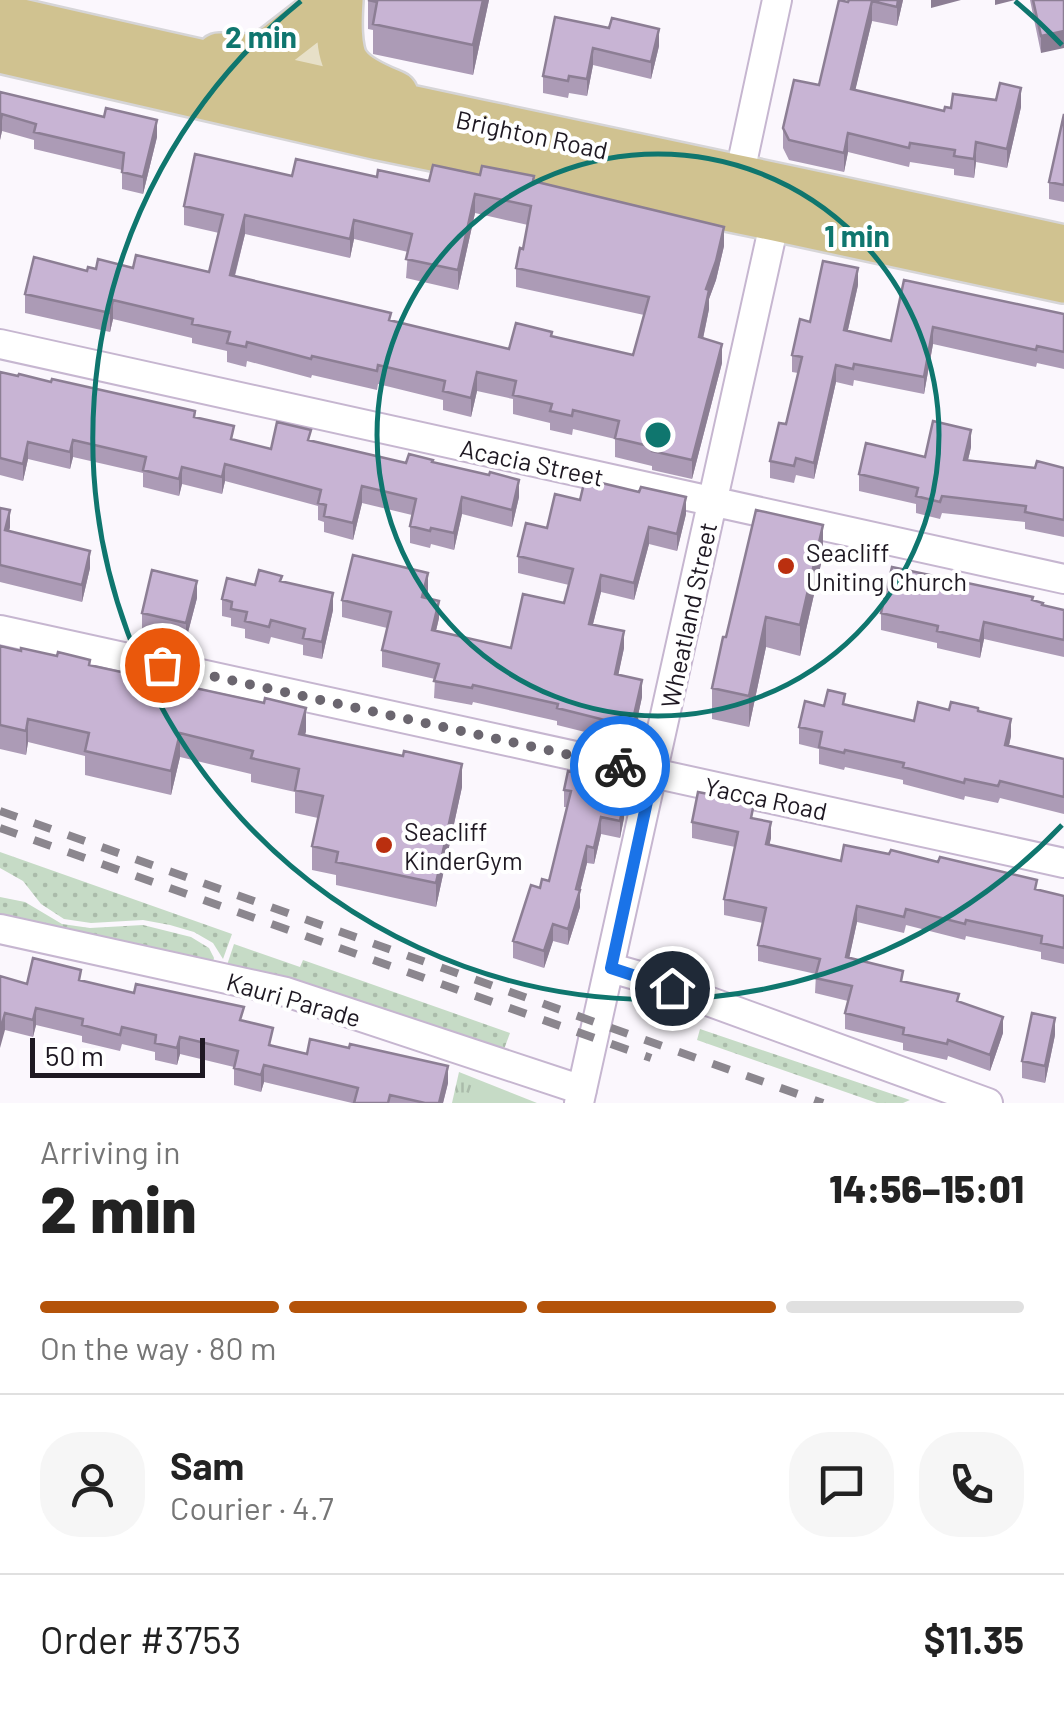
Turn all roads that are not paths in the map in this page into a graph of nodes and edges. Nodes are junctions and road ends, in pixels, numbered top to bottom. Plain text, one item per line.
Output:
1 (776, 0) edge
2 (327, 4) edge
3 (0, 16) edge
4 (0, 50) edge
5 (167, 55) junction
6 (300, 102) junction
7 (445, 116) junction
8 (739, 177) junction
9 (779, 202) junction
10 (1064, 248) edge
11 (1064, 280) edge
12 (0, 344) edge
13 (713, 502) junction
14 (1064, 578) edge
15 (0, 630) edge
16 (653, 774) junction
17 (1064, 862) edge
18 (0, 929) edge
19 (611, 968) junction
20 (581, 1096) edge
21 (988, 1103) edge

1 - 8 street
2 - 5 main road
2 - 6 main road
2 - 7 main road
3 - 5 main road, Brighton Road
4 - 6 main road, Brighton Road
5 - 6 main road, Brighton Road
6 - 7 main road, Brighton Road
6 - 9 main road, Brighton Road
7 - 8 main road, Brighton Road
8 - 9 main road, Brighton Road
9 - 10 main road, Brighton Road
9 - 11 main road, Brighton Road
9 - 13 street, Wheatland Street
12 - 13 street, Acacia Street
13 - 14 street, Acacia Street
13 - 16 street, Wheatland Street
15 - 16 street, Yacca Road
16 - 17 street, Yacca Road
16 - 19 street, Wheatland Street
18 - 20 street, Kauri Parade
19 - 20 street, Wheatland Street
19 - 21 street

